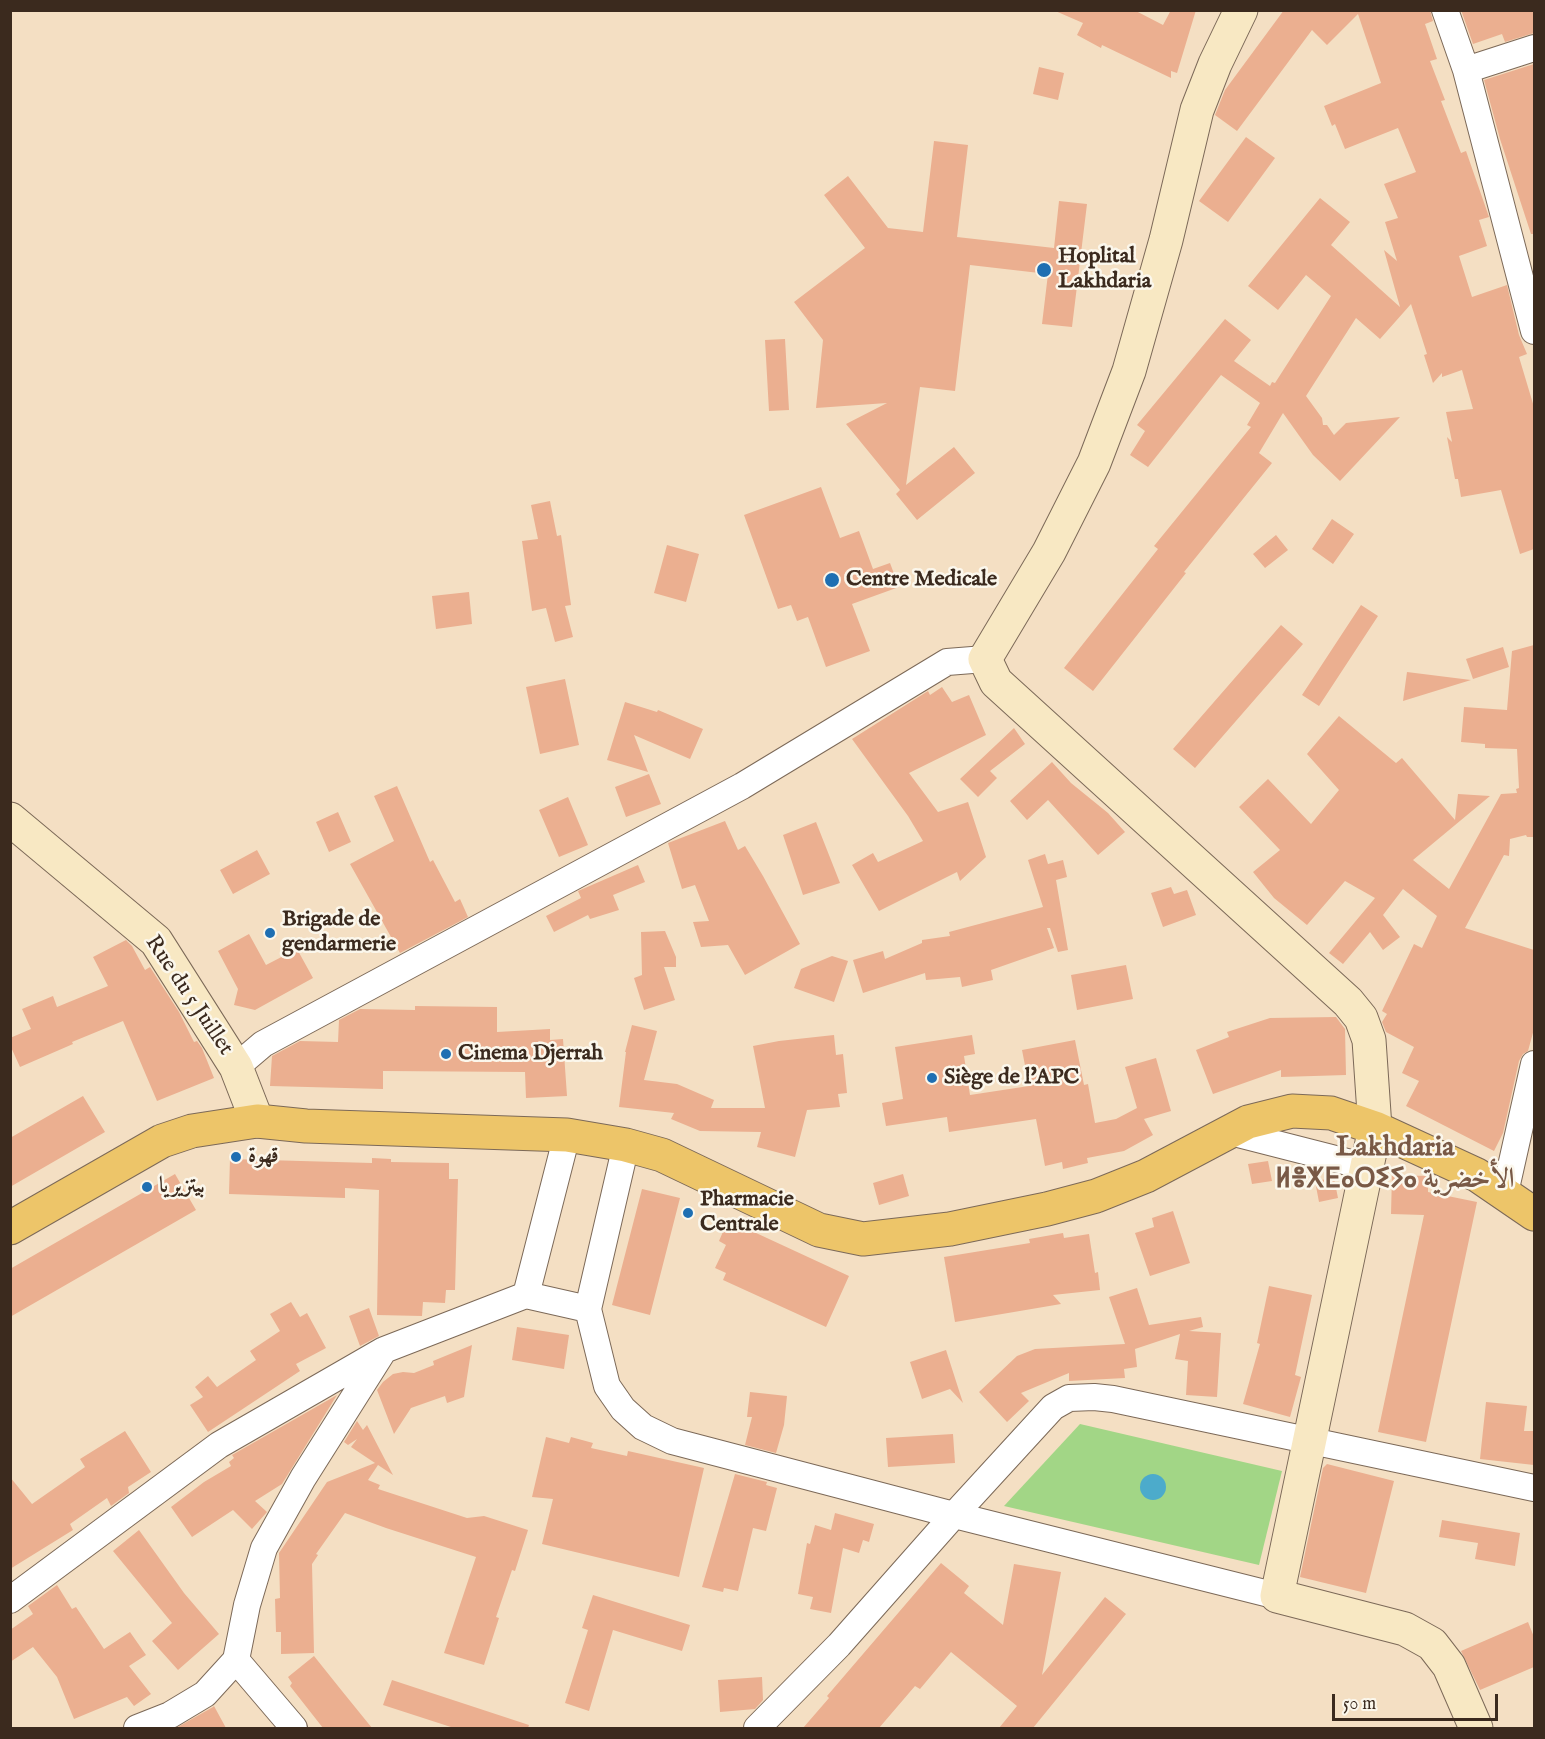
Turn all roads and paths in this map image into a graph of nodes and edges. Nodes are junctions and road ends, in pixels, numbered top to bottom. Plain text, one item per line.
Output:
1 (1241, 10) edge
2 (1445, 10) edge
3 (1534, 48) edge
4 (1466, 70) junction
5 (1534, 331) edge
6 (985, 658) junction
7 (10, 819) edge
8 (1534, 1064) edge
9 (236, 1067) junction
10 (257, 1121) junction
11 (1375, 1128) junction
12 (1230, 1132) junction
13 (567, 1135) junction
14 (627, 1144) junction
15 (1367, 1167) junction
16 (1505, 1193) junction
17 (1534, 1214) edge
18 (10, 1228) edge
19 (526, 1295) junction
20 (588, 1309) junction
21 (384, 1350) junction
22 (1310, 1441) junction
23 (1534, 1488) edge
24 (954, 1515) junction
25 (1277, 1596) junction
26 (10, 1600) edge
27 (236, 1660) junction
28 (137, 1728) edge
29 (294, 1728) edge
30 (757, 1728) edge
31 (1476, 1728) edge

1 - 6 street
2 - 4 street
3 - 4 street
4 - 5 street
6 - 9 street
6 - 11 street
7 - 9 street, Rue du 5 Juillet
8 - 16 street
9 - 10 street, Rue du 5 Juillet
10 - 13 main road
10 - 18 main road
11 - 12 main road
11 - 15 street
11 - 16 main road
12 - 14 main road
12 - 15 street
13 - 14 main road
13 - 19 street
14 - 20 street
15 - 22 street
16 - 17 main road
19 - 20 street
19 - 21 street
20 - 24 street
21 - 26 street
21 - 27 street
22 - 23 street
22 - 24 street
22 - 25 street
24 - 25 street
24 - 30 street
25 - 31 street
27 - 28 street
27 - 29 street

